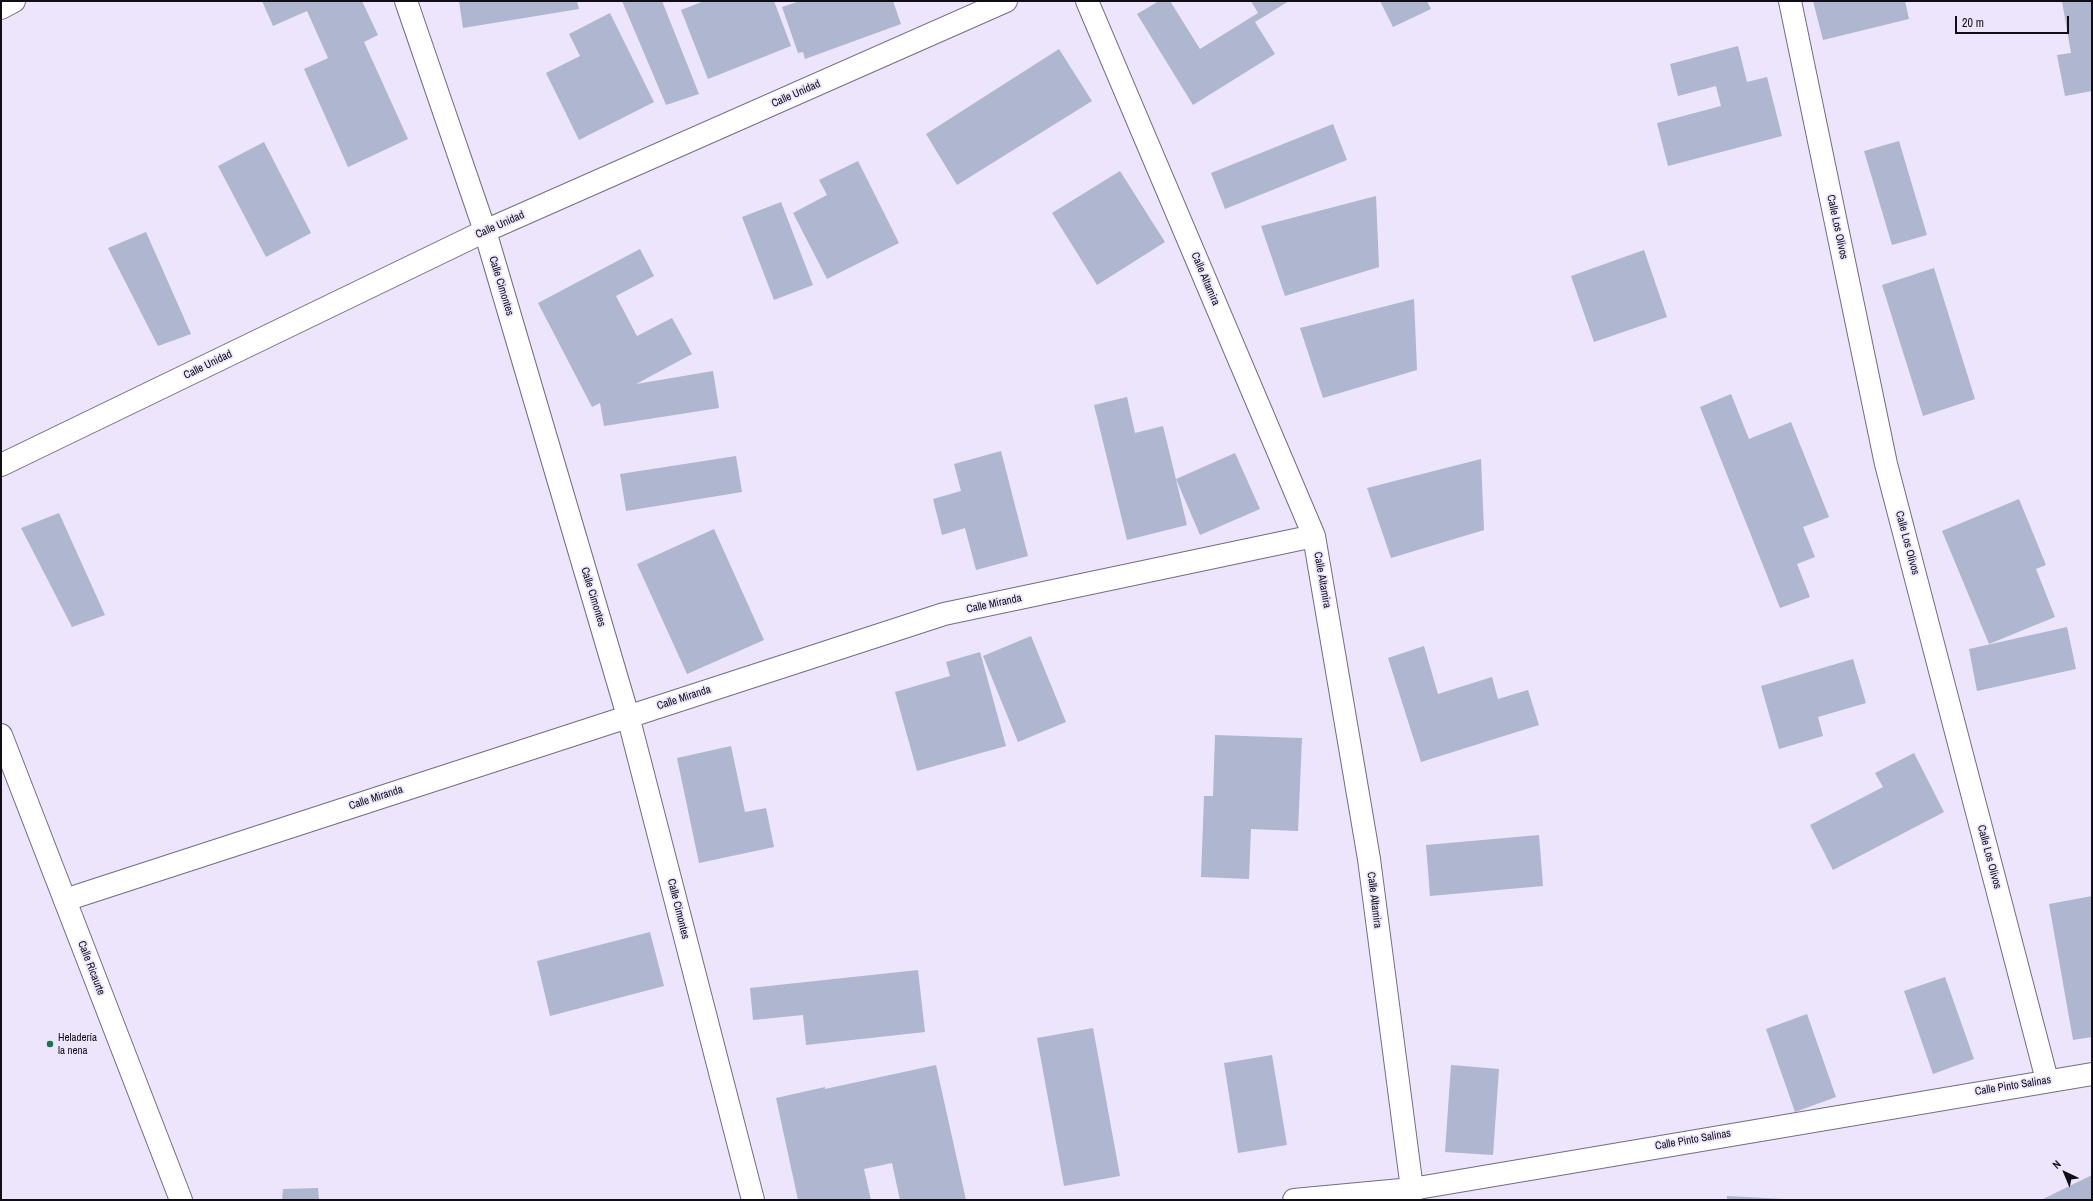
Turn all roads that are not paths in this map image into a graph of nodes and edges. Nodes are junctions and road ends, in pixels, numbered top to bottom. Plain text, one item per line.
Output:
1 (14, 1) edge
2 (406, 1) edge
3 (1006, 1) edge
4 (1087, 1) edge
5 (1790, 1) edge
6 (1, 8) edge
7 (485, 232) junction
8 (1, 465) edge
9 (1314, 536) junction
10 (628, 716) junction
11 (1, 735) edge
12 (65, 900) junction
13 (2092, 1074) edge
14 (2047, 1080) junction
15 (1411, 1194) edge
16 (181, 1200) edge
17 (753, 1200) edge
18 (1294, 1200) edge

1 - 6 street
2 - 7 street, Calle Cimontes
3 - 7 street, Calle Unidad
4 - 9 street, Calle Altamira
5 - 14 street, Calle Los Olivos
7 - 8 street, Calle Unidad
7 - 10 street, Calle Cimontes
9 - 10 street, Calle Miranda
9 - 15 street, Calle Altamira
10 - 12 street, Calle Miranda
10 - 17 street, Calle Cimontes
11 - 12 street, Calle Ricaurte
12 - 16 street, Calle Ricaurte
13 - 14 street, Calle Pinto Salinas
14 - 15 street, Calle Pinto Salinas
15 - 18 street, Calle Pinto Salinas

